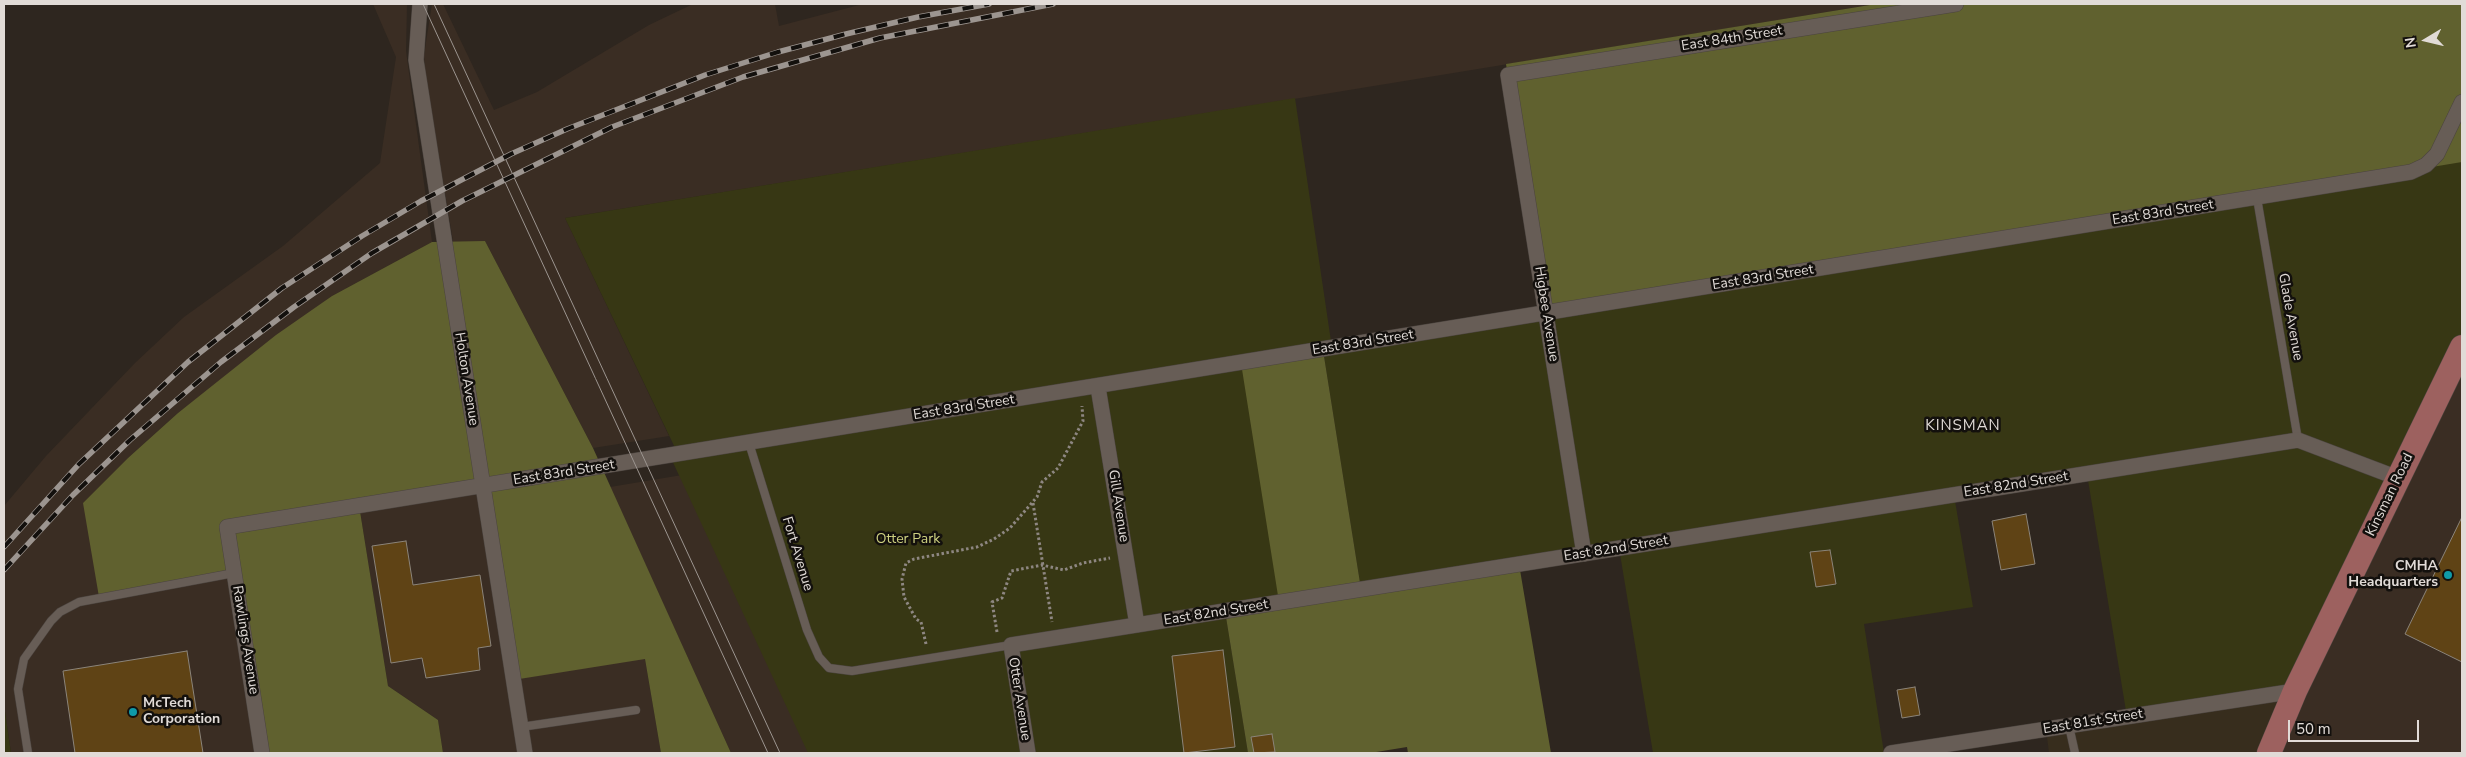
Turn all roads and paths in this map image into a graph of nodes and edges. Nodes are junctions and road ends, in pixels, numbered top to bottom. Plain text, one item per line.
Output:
1 (420, 4) edge
2 (1956, 4) edge
3 (1508, 75) joint
4 (2462, 102) edge
5 (2257, 198) junction
6 (1546, 314) junction
7 (2462, 347) edge
8 (1098, 387) junction
9 (1082, 406) dead end
10 (2298, 440) junction
11 (749, 443) junction
12 (2398, 478) junction
13 (483, 486) junction
14 (1033, 502) junction
15 (227, 527) joint
16 (1584, 554) junction
17 (1112, 557) dead end
18 (1042, 565) junction
19 (234, 573) junction
20 (1052, 623) dead end
21 (1137, 625) junction
22 (997, 632) dead end
23 (926, 644) dead end
24 (1011, 645) junction
25 (829, 668) joint
26 (2295, 691) junction
27 (636, 710) dead end
28 (2069, 726) junction
29 (521, 727) junction
30 (28, 753) edge
31 (262, 753) edge
32 (525, 753) edge
33 (1028, 753) edge
34 (1891, 753) edge
35 (2075, 753) edge
36 (2269, 753) edge

1 - 13 street, Holton Avenue
2 - 3 street, East 84th Street
3 - 6 street, Higbee Avenue
4 - 5 street, East 83rd Street
5 - 6 street, East 83rd Street
5 - 10 lane, Glade Avenue
6 - 8 street, East 83rd Street
6 - 16 street, Higbee Avenue
7 - 12 main road, Kinsman Road
8 - 11 street, East 83rd Street
8 - 21 street, Gill Avenue
9 - 14 path
10 - 12 street, East 82nd Street
10 - 16 street, East 82nd Street
11 - 13 street, East 83rd Street
11 - 25 lane, Fort Avenue
12 - 26 main road, Kinsman Road
13 - 15 street, East 83rd Street
13 - 29 street, Holton Avenue
14 - 18 path
14 - 23 path
15 - 19 street, Rawlings Avenue
16 - 21 street, East 82nd Street
17 - 18 path
18 - 20 path
18 - 22 path
19 - 30 lane
19 - 31 street, Rawlings Avenue
21 - 24 street, East 82nd Street
24 - 25 lane, East 82nd Street
24 - 33 street, Otter Avenue
26 - 28 street, East 81st Street
26 - 36 main road, Kinsman Road
27 - 29 lane
28 - 34 street, East 81st Street
28 - 35 lane
29 - 32 street, Holton Avenue

